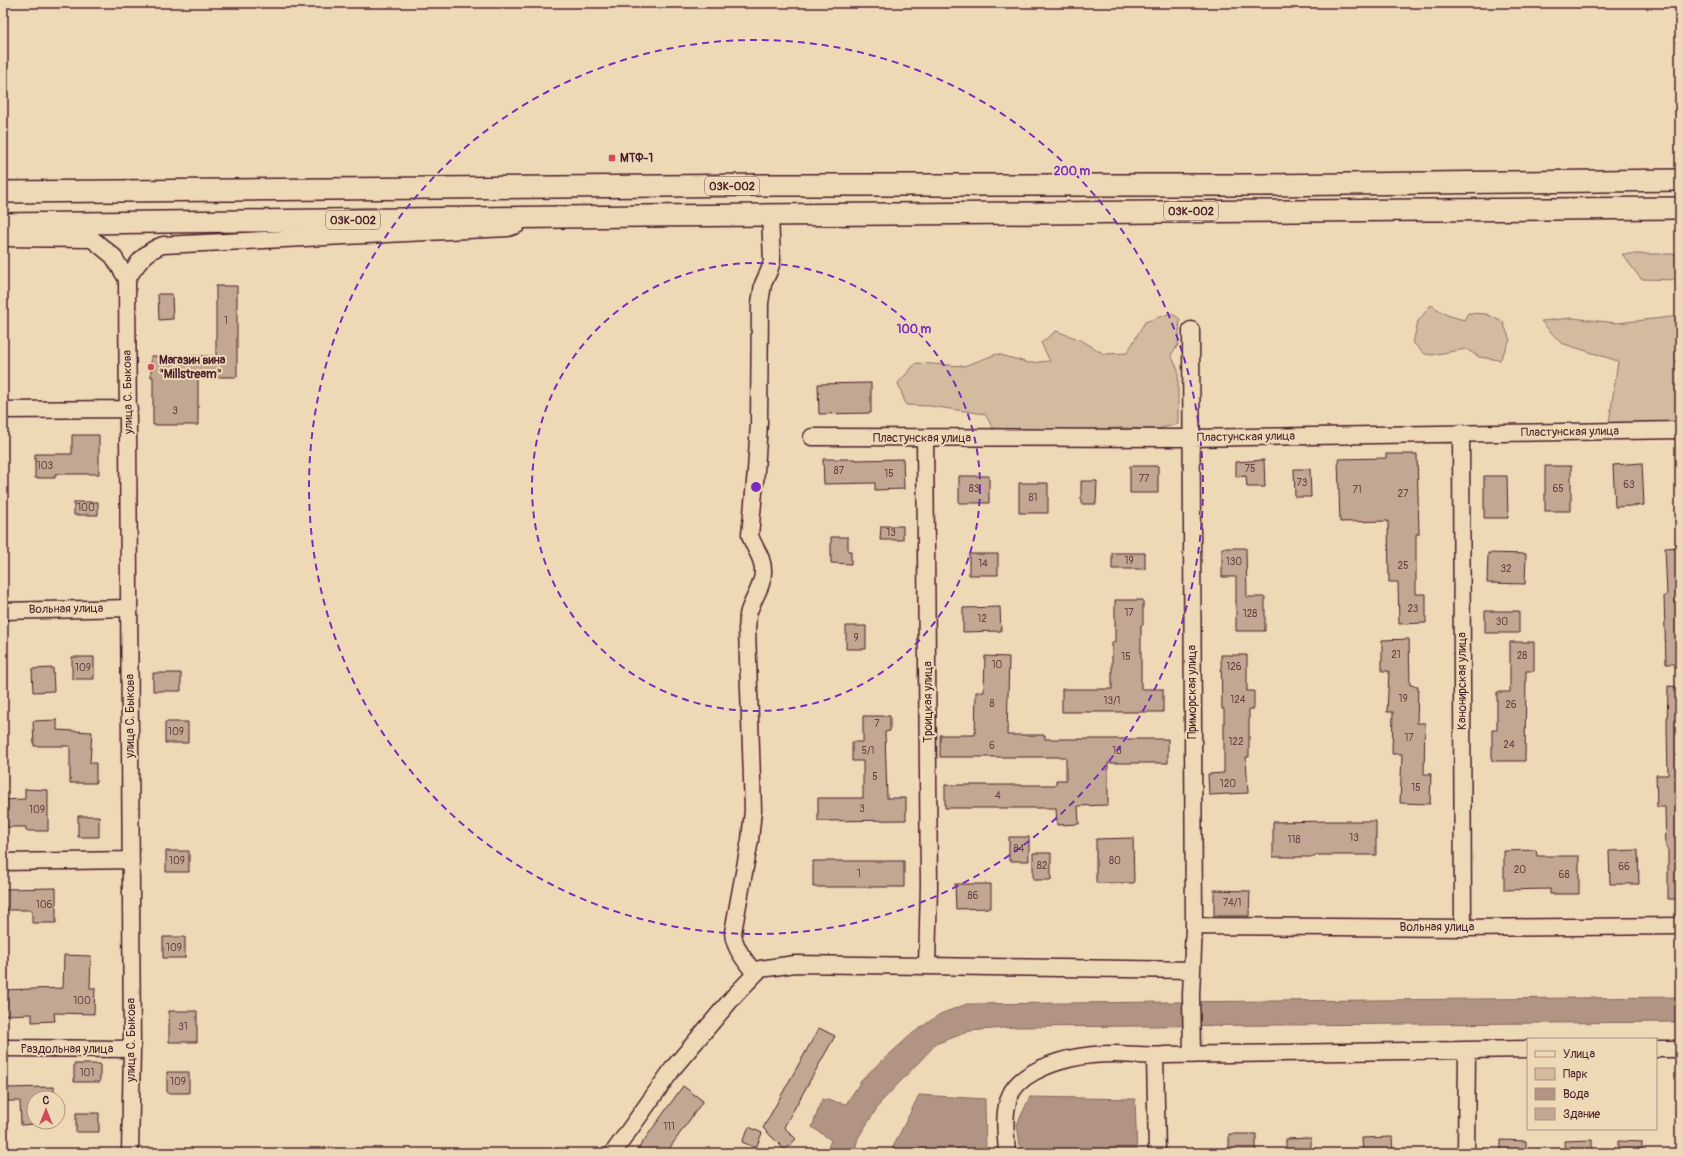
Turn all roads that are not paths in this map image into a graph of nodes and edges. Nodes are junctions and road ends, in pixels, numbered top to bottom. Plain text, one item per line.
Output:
1 (1680, 180) edge
2 (3, 192) edge
3 (1680, 208) edge
4 (770, 214) junction
5 (542, 218) junction
6 (3, 224) edge
7 (3, 238) edge
8 (127, 279) junction
9 (1191, 330) dead end
10 (129, 409) junction
11 (3, 410) edge
12 (1680, 430) edge
13 (1461, 434) junction
14 (812, 437) dead end
15 (926, 438) junction
16 (1191, 438) junction
17 (129, 608) junction
18 (3, 611) edge
19 (131, 860) junction
20 (3, 862) edge
21 (1194, 926) junction
22 (1680, 926) edge
23 (1464, 928) junction
24 (927, 966) junction
25 (1192, 970) junction
26 (755, 974) junction
27 (3, 1048) edge
28 (132, 1049) junction
29 (1527, 1049) edge
30 (1657, 1049) edge
31 (1680, 1049) edge
32 (1467, 1050) junction
33 (1192, 1055) junction
34 (1155, 1056) junction
35 (130, 1153) edge
36 (613, 1153) edge
37 (1007, 1153) edge
38 (1157, 1153) edge
39 (1466, 1153) edge

1 - 2 main road, 03К-002
3 - 4 main road, 03К-002
4 - 5 main road, 03К-002
4 - 26 street
5 - 6 main road, 03К-002
5 - 8 street
7 - 8 street
8 - 10 street, улица С. Быкова
9 - 16 street, Приморская улица
10 - 11 street
10 - 17 street, улица С. Быкова
12 - 13 street, Пластунская улица
13 - 16 street, Пластунская улица
13 - 23 street, Канонирская улица
14 - 15 street, Пластунская улица
15 - 16 street, Пластунская улица
15 - 24 street, Троицкая улица
16 - 21 street, Приморская улица
17 - 18 street, Вольная улица
17 - 19 street, улица С. Быкова
19 - 20 street
19 - 28 street, улица С. Быкова
21 - 23 street, Вольная улица
21 - 25 street, Приморская улица
22 - 23 street, Вольная улица
24 - 25 street
24 - 26 street
25 - 33 street, Приморская улица
26 - 36 street
27 - 28 street, Раздольная улица
28 - 35 street, улица С. Быкова
29 - 32 street
30 - 31 street
32 - 33 street
32 - 39 street
33 - 34 street
34 - 37 street
34 - 38 street

